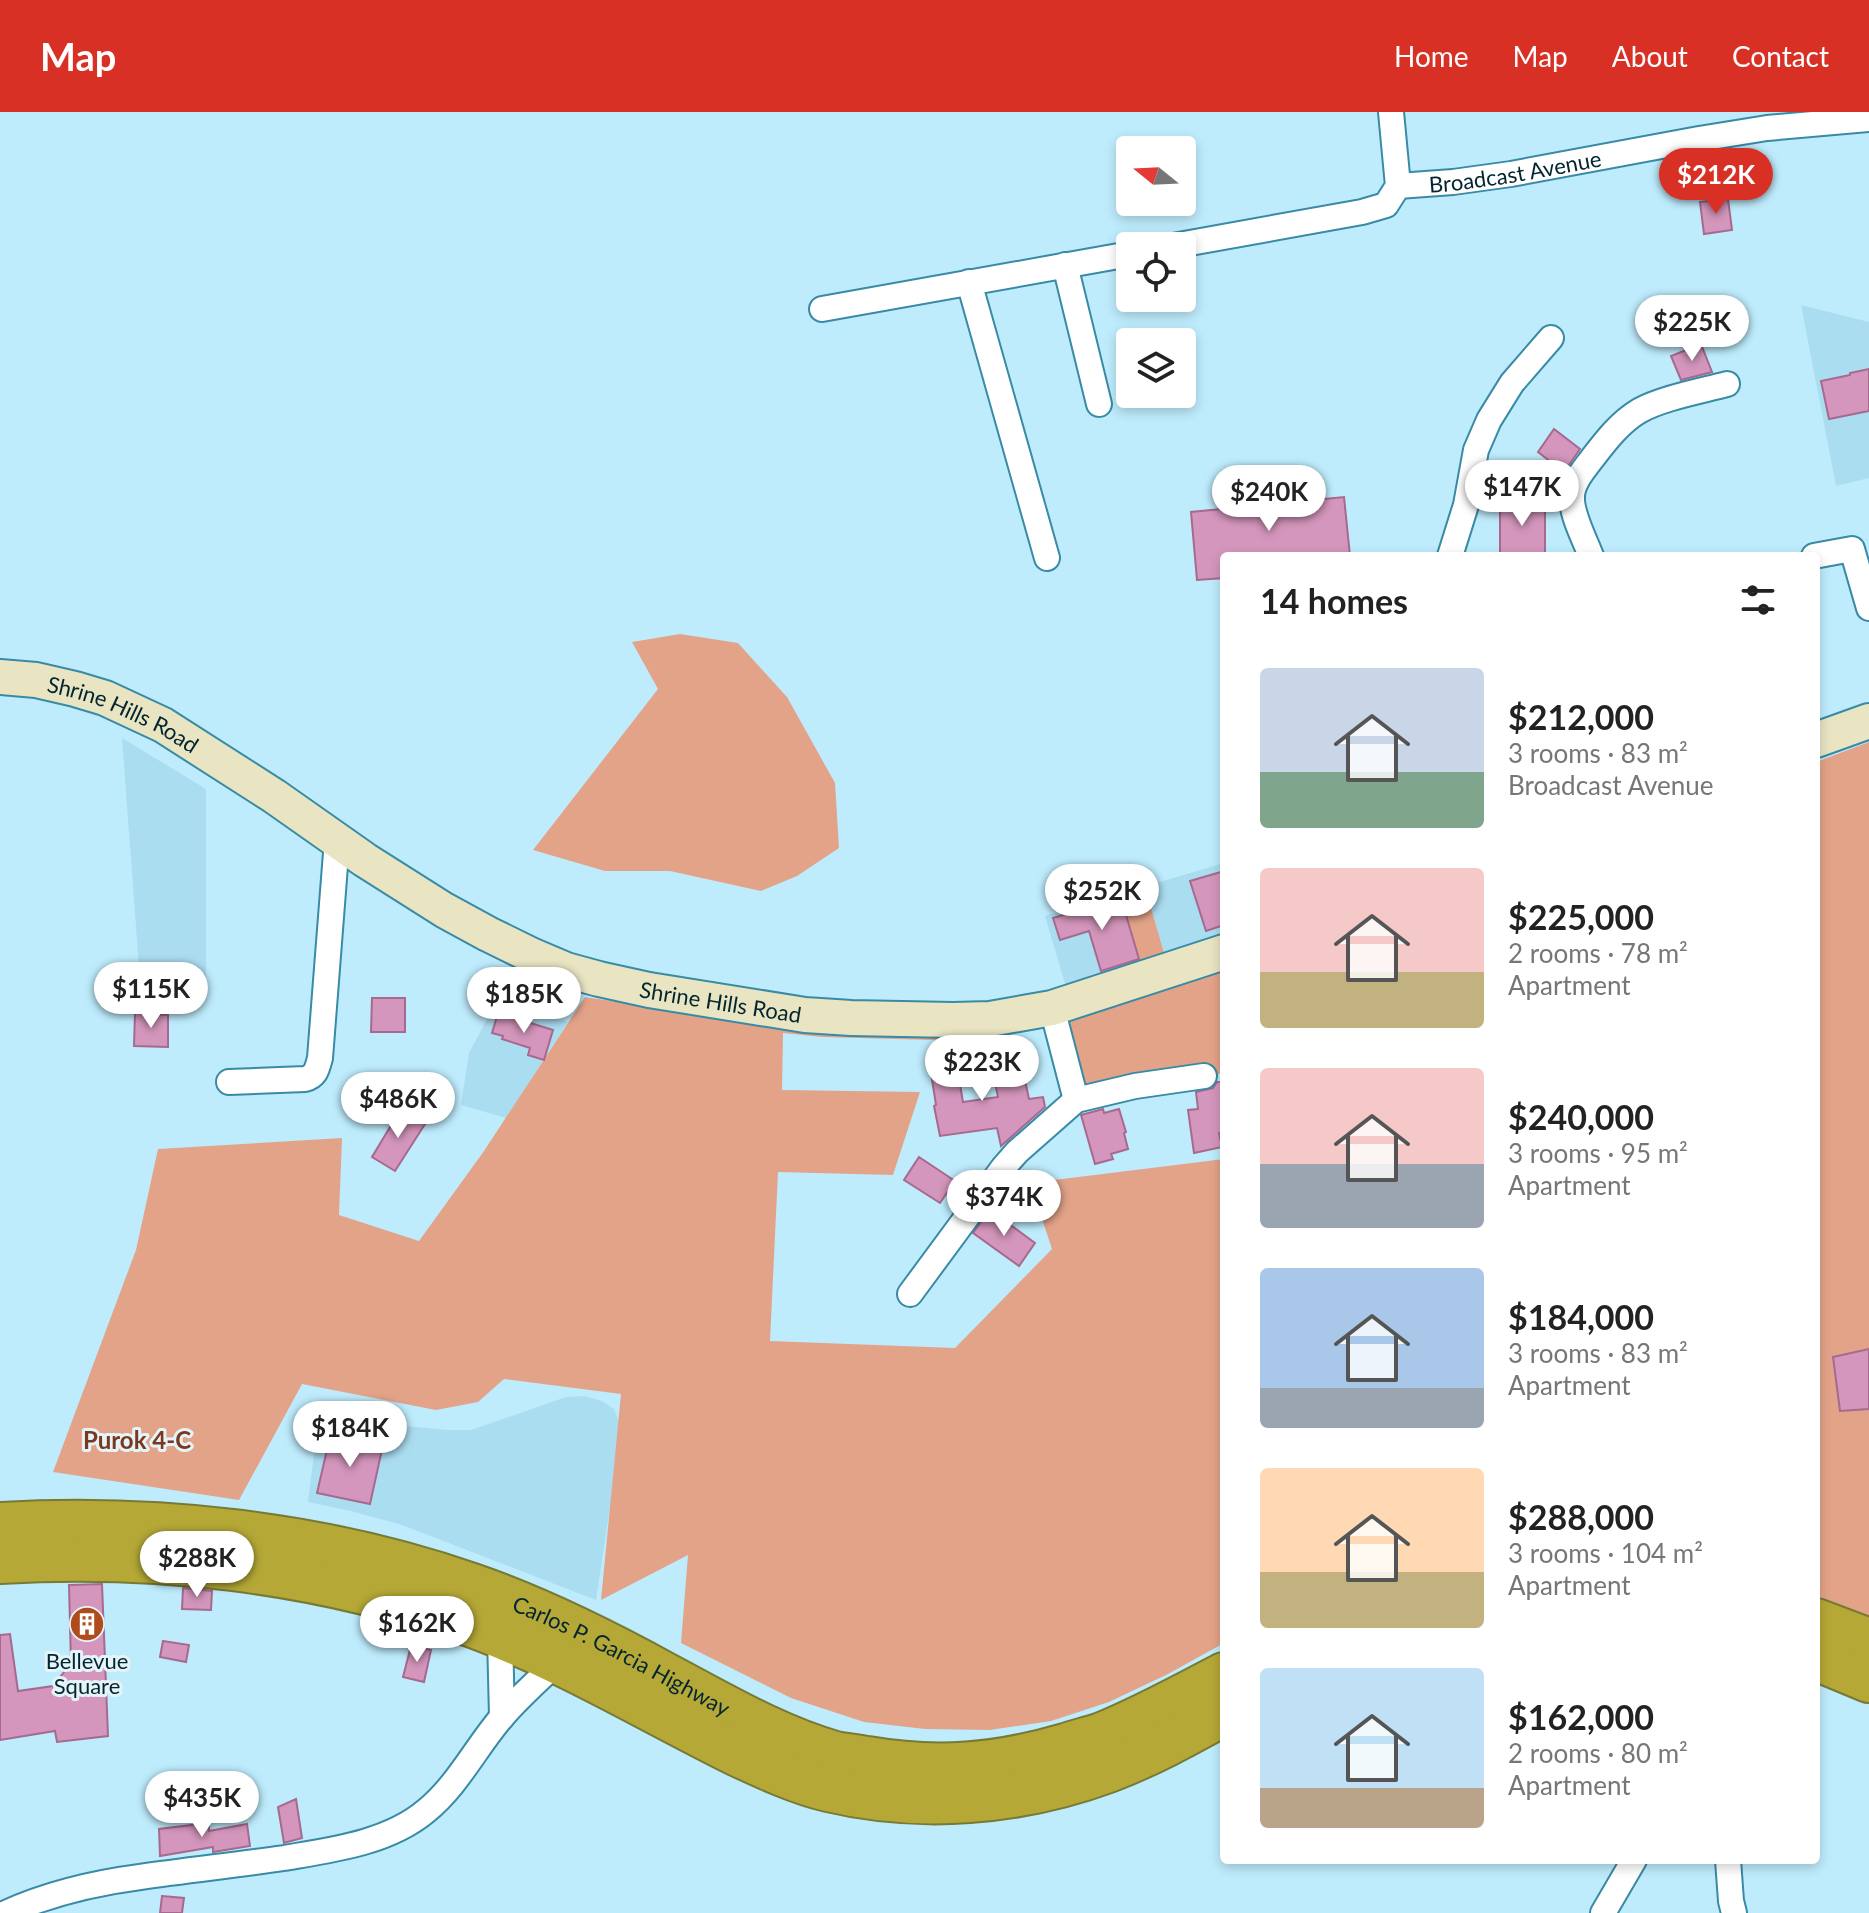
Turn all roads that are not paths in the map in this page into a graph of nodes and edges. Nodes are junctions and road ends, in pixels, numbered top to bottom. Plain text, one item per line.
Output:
1 (1391, 112) edge
2 (1869, 119) edge
3 (1398, 186) junction
4 (1196, 242) edge
5 (1116, 256) edge
6 (1065, 265) junction
7 (969, 282) junction
8 (822, 309) dead end
9 (1551, 338) dead end
10 (1727, 384) dead end
11 (1099, 404) dead end
12 (1451, 552) edge
13 (1590, 552) edge
14 (1820, 555) edge
15 (1047, 558) dead end
16 (1869, 608) edge
17 (0, 677) edge
18 (1869, 721) edge
19 (1820, 739) edge
20 (337, 840) junction
21 (1220, 953) edge
22 (1052, 1008) junction
23 (1204, 1076) dead end
24 (229, 1082) dead end
25 (1076, 1100) junction
26 (910, 1294) dead end
27 (0, 1525) edge
28 (0, 1561) edge
29 (507, 1619) junction
30 (1820, 1623) edge
31 (1869, 1641) edge
32 (565, 1644) junction
33 (1820, 1660) edge
34 (1220, 1677) edge
35 (1869, 1680) edge
36 (1220, 1715) edge
37 (502, 1717) junction
38 (1632, 1864) edge
39 (1728, 1864) edge
40 (6, 1913) edge
41 (1603, 1913) edge
42 (1734, 1913) edge

1 - 3 street
2 - 3 street, Broadcast Avenue
3 - 4 street
5 - 6 street
6 - 7 street
6 - 11 street
7 - 8 street
7 - 15 street
9 - 12 street
10 - 13 street
14 - 16 street
17 - 20 street, Shrine Hills Road
18 - 19 street
20 - 22 street, Shrine Hills Road
20 - 24 street
21 - 22 street, Shrine Hills Road
22 - 25 street
23 - 25 street
25 - 26 street
27 - 29 highway, Carlos P. Garcia Highway
28 - 29 highway, Carlos P. Garcia Highway
29 - 32 highway, Carlos P. Garcia Highway
29 - 37 street
30 - 31 highway
32 - 34 highway, Carlos P. Garcia Highway
32 - 36 highway, Carlos P. Garcia Highway
32 - 37 street
33 - 35 highway
37 - 40 street
38 - 41 street
39 - 42 street

